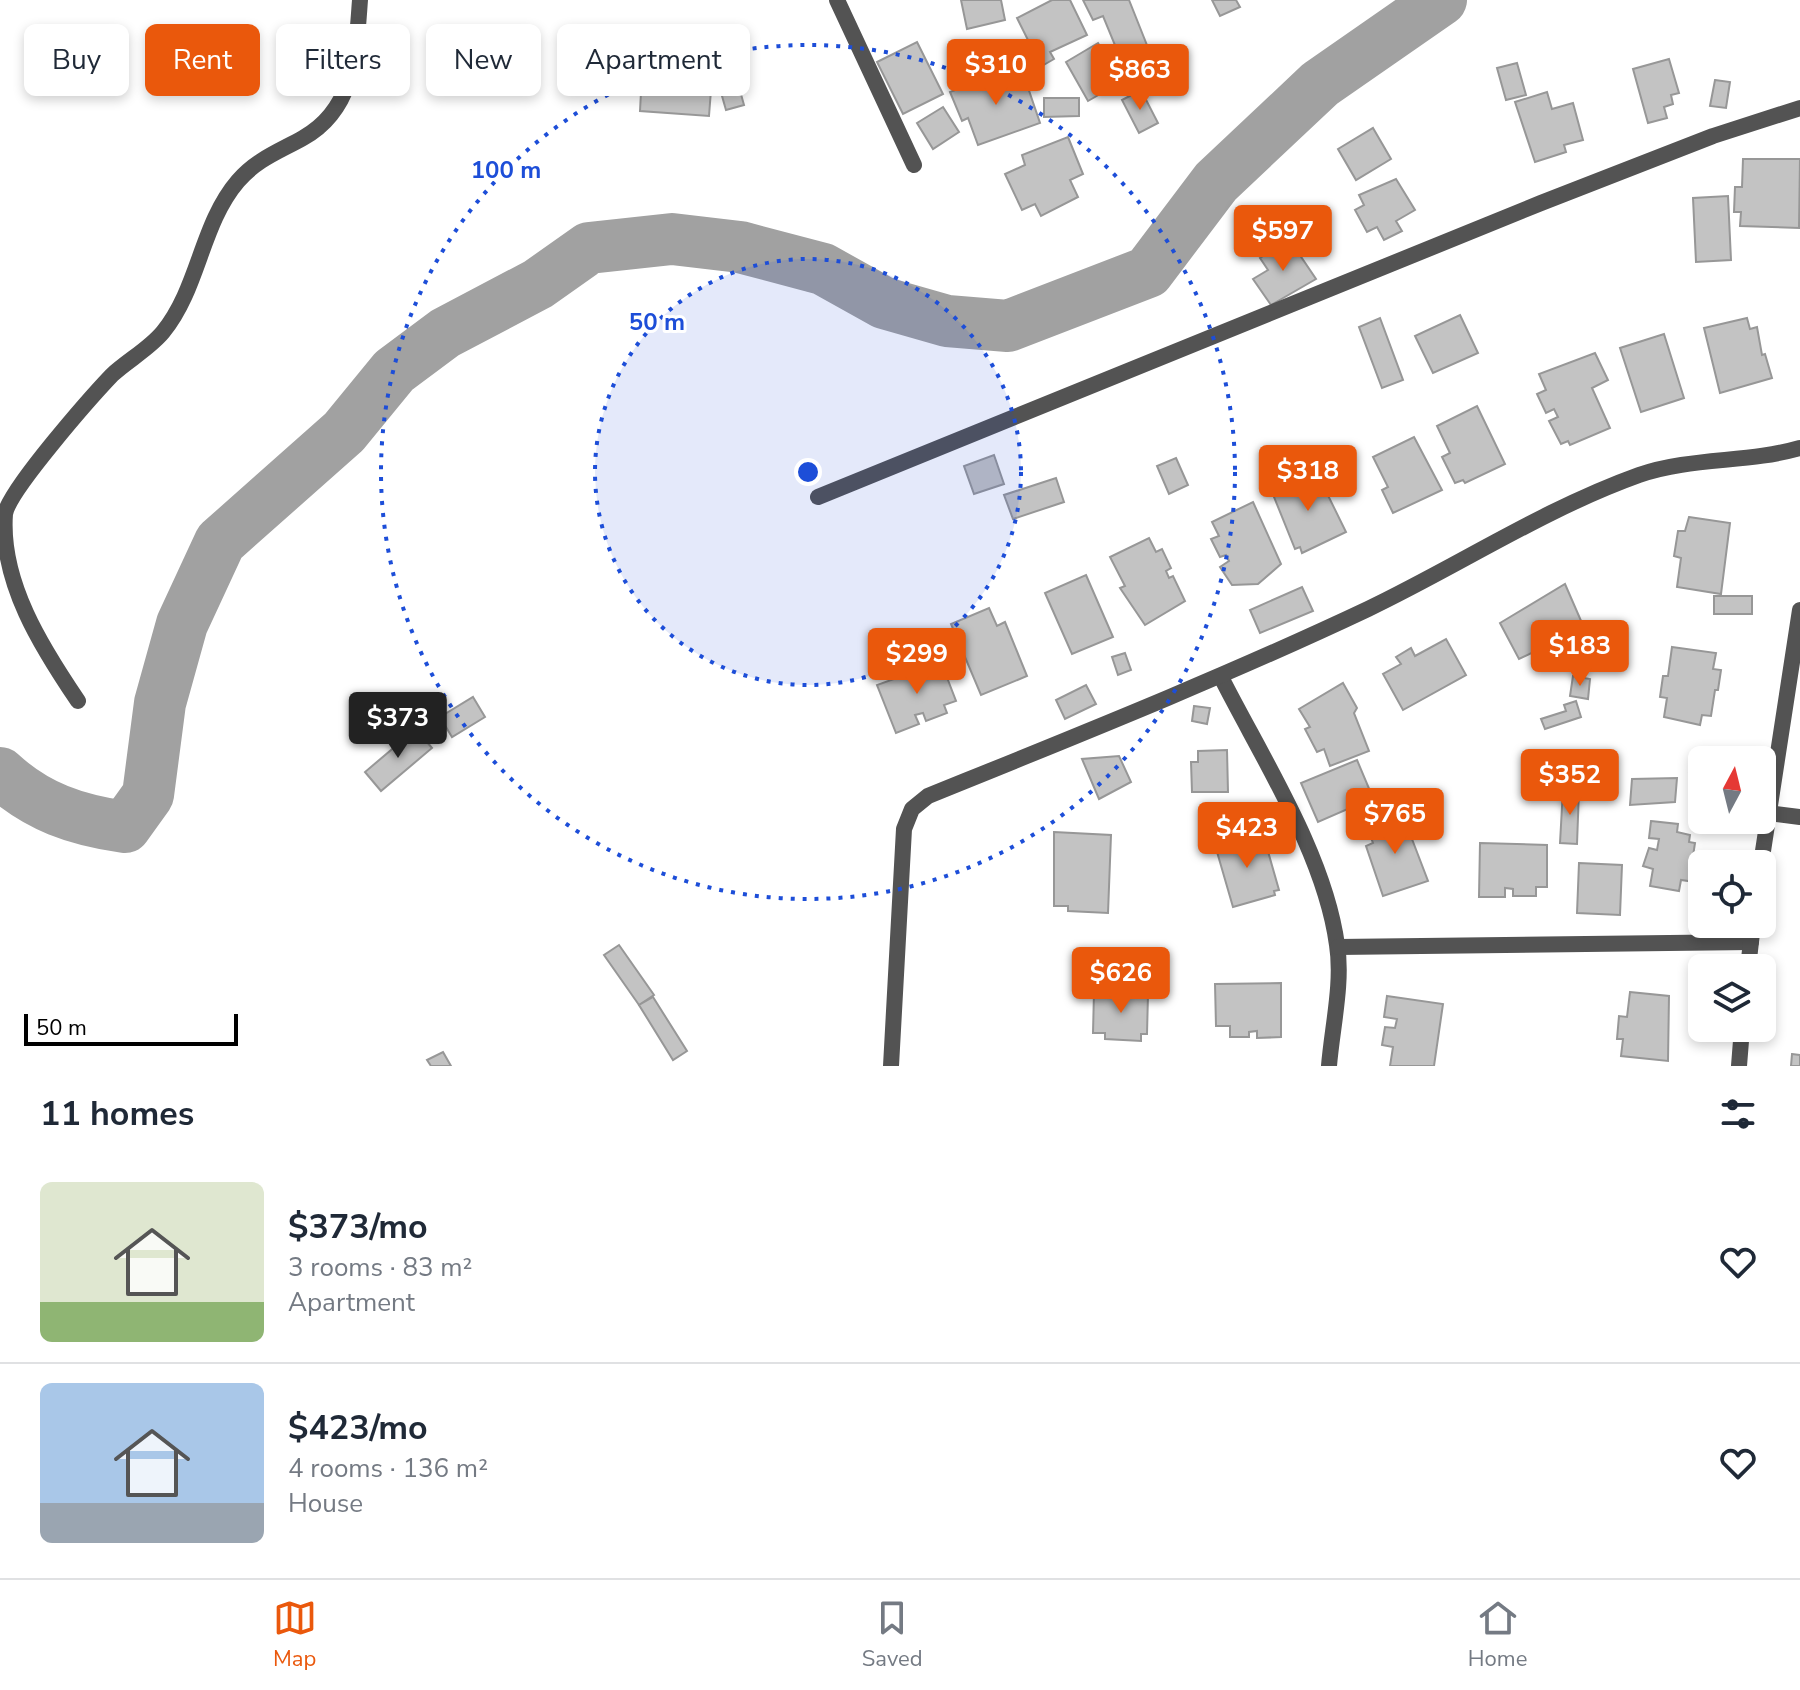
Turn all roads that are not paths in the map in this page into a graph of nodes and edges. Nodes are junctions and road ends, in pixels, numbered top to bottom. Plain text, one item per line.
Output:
1 (360, 0) edge
2 (837, 0) edge
3 (1800, 108) edge
4 (914, 165) dead end
5 (1796, 454) edge
6 (818, 497) dead end
7 (1800, 610) edge
8 (1221, 677) junction
9 (78, 701) dead end
10 (1776, 762) edge
11 (1776, 814) edge
12 (1800, 817) edge
13 (1751, 938) edge
14 (1751, 942) junction
15 (1338, 947) junction
16 (1750, 954) edge
17 (1741, 1042) edge
18 (891, 1066) edge
19 (1329, 1066) edge
20 (1739, 1066) edge

1 - 9 street
2 - 4 street
3 - 6 street
5 - 8 street
7 - 10 street
8 - 15 street
8 - 18 street
11 - 12 street
13 - 14 street
14 - 15 street
14 - 16 street
15 - 19 street
17 - 20 street

